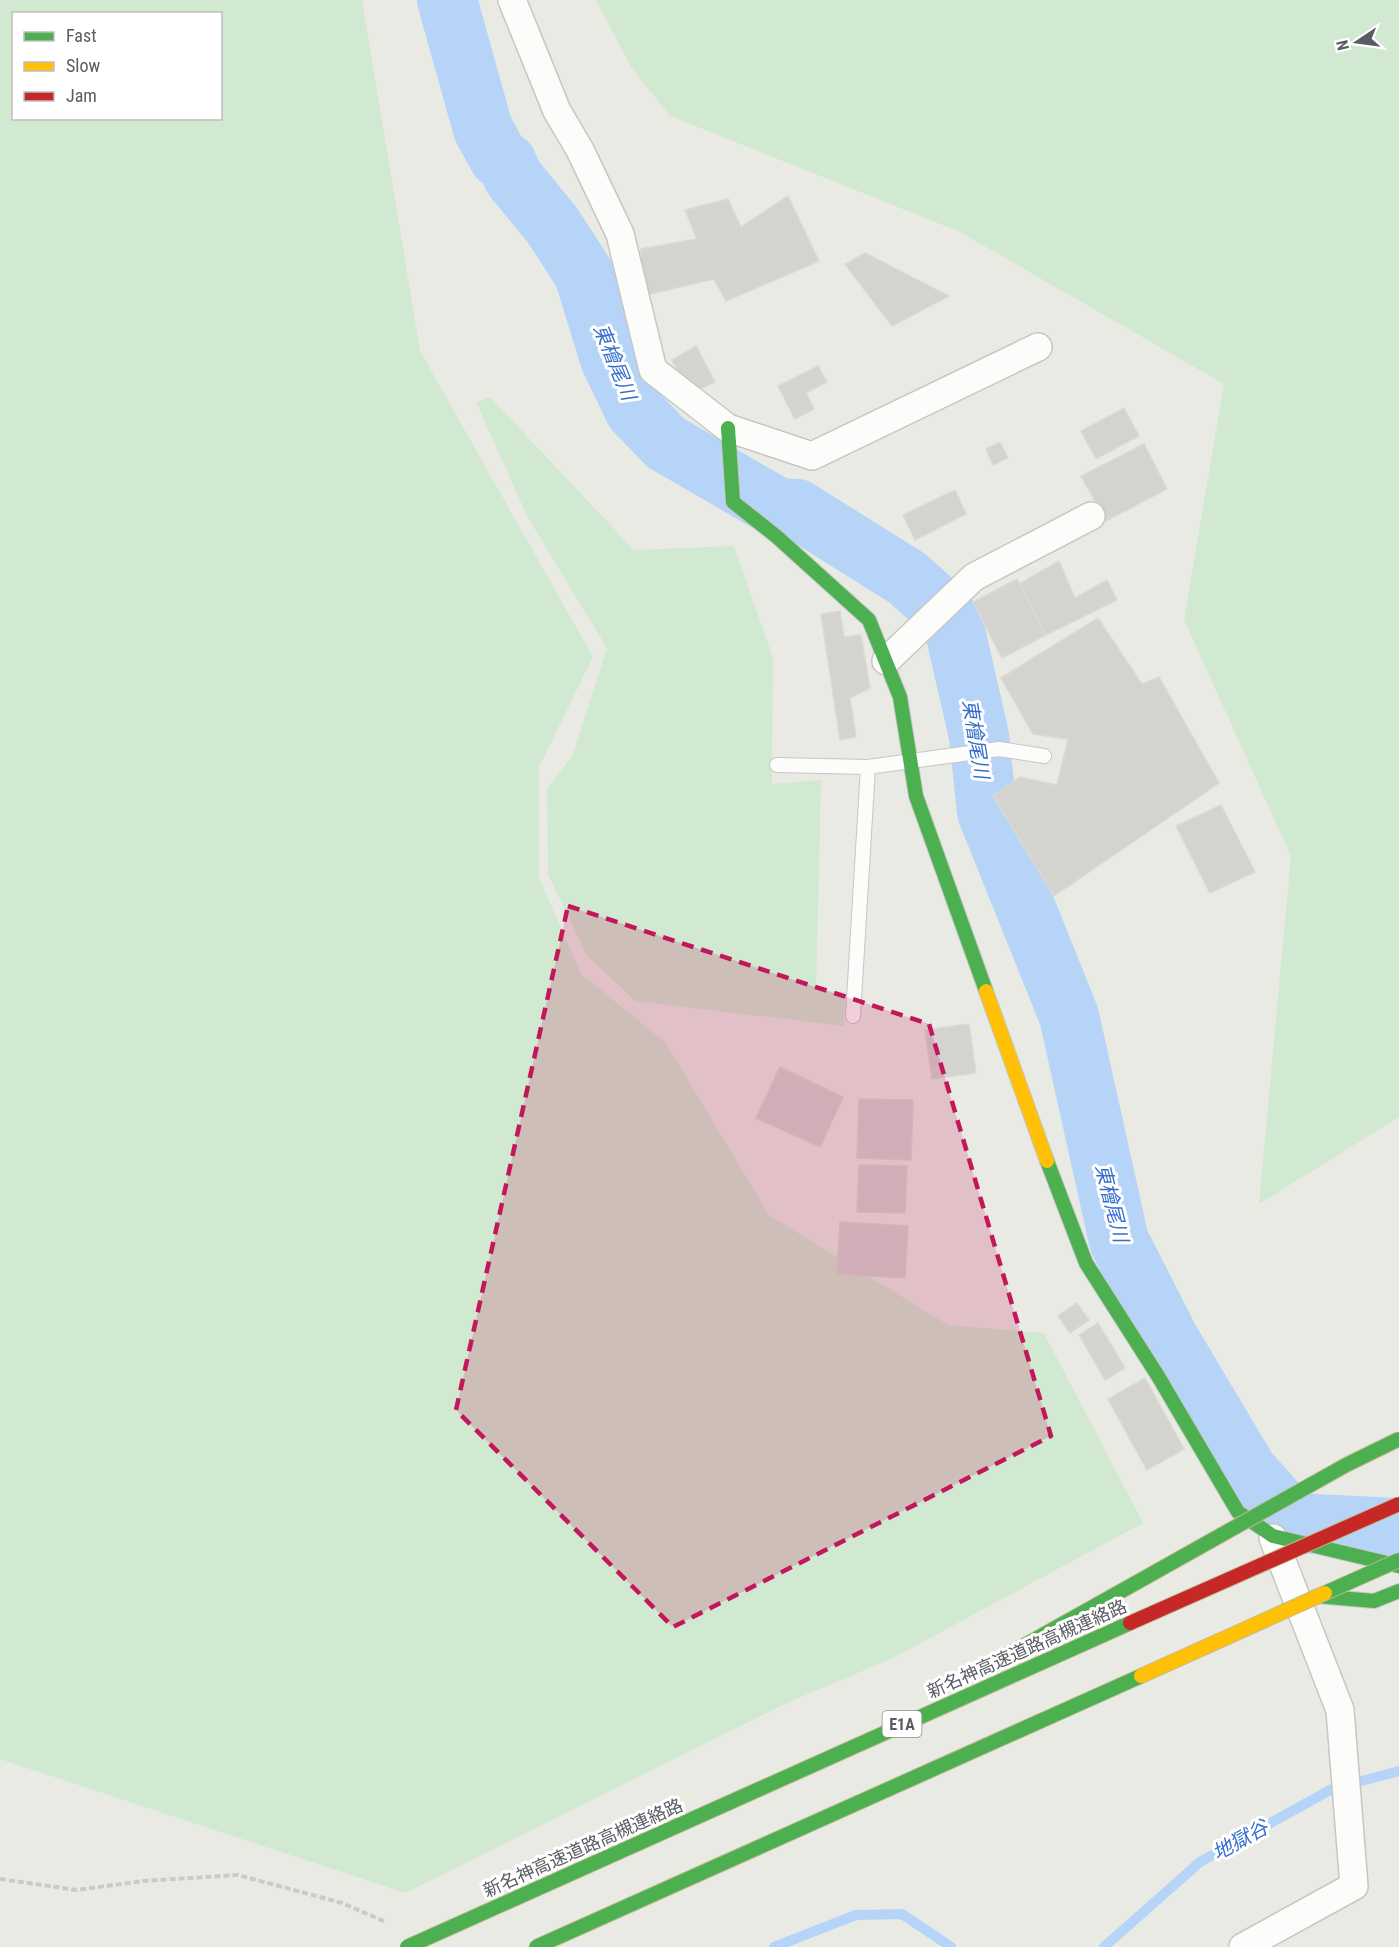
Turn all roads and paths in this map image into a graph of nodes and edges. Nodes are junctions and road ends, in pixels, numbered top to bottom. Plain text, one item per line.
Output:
1 (512, 0) edge
2 (1038, 347) dead end
3 (728, 428) junction
4 (1091, 516) dead end
5 (886, 661) junction
6 (1044, 756) dead end
7 (910, 759) junction
8 (777, 765) dead end
9 (868, 767) junction
10 (853, 1016) dead end
11 (1399, 1439) edge
12 (1399, 1504) edge
13 (1273, 1536) junction
14 (1399, 1560) edge
15 (1399, 1566) edge
16 (1399, 1591) edge
17 (1317, 1596) junction
18 (984, 1668) dead end
19 (943, 1691) dead end
20 (819, 1761) junction
21 (0, 1879) edge
22 (396, 1926) dead end
23 (407, 1947) edge
24 (536, 1947) edge
25 (1243, 1947) edge

1 - 3 street
2 - 3 street
3 - 5 main road
4 - 5 street
5 - 7 main road
6 - 7 lane
7 - 9 lane
7 - 13 main road
8 - 9 lane
9 - 10 lane
11 - 18 main road, bridge
12 - 20 main road, 新名神高速道路高槻連絡路 / E1A, bridge
13 - 15 main road
13 - 25 street
14 - 17 main road, bridge
16 - 17 main road
17 - 24 main road, bridge
19 - 20 main road, bridge
20 - 23 main road, 新名神高速道路高槻連絡路 / E1A, bridge
21 - 22 path

